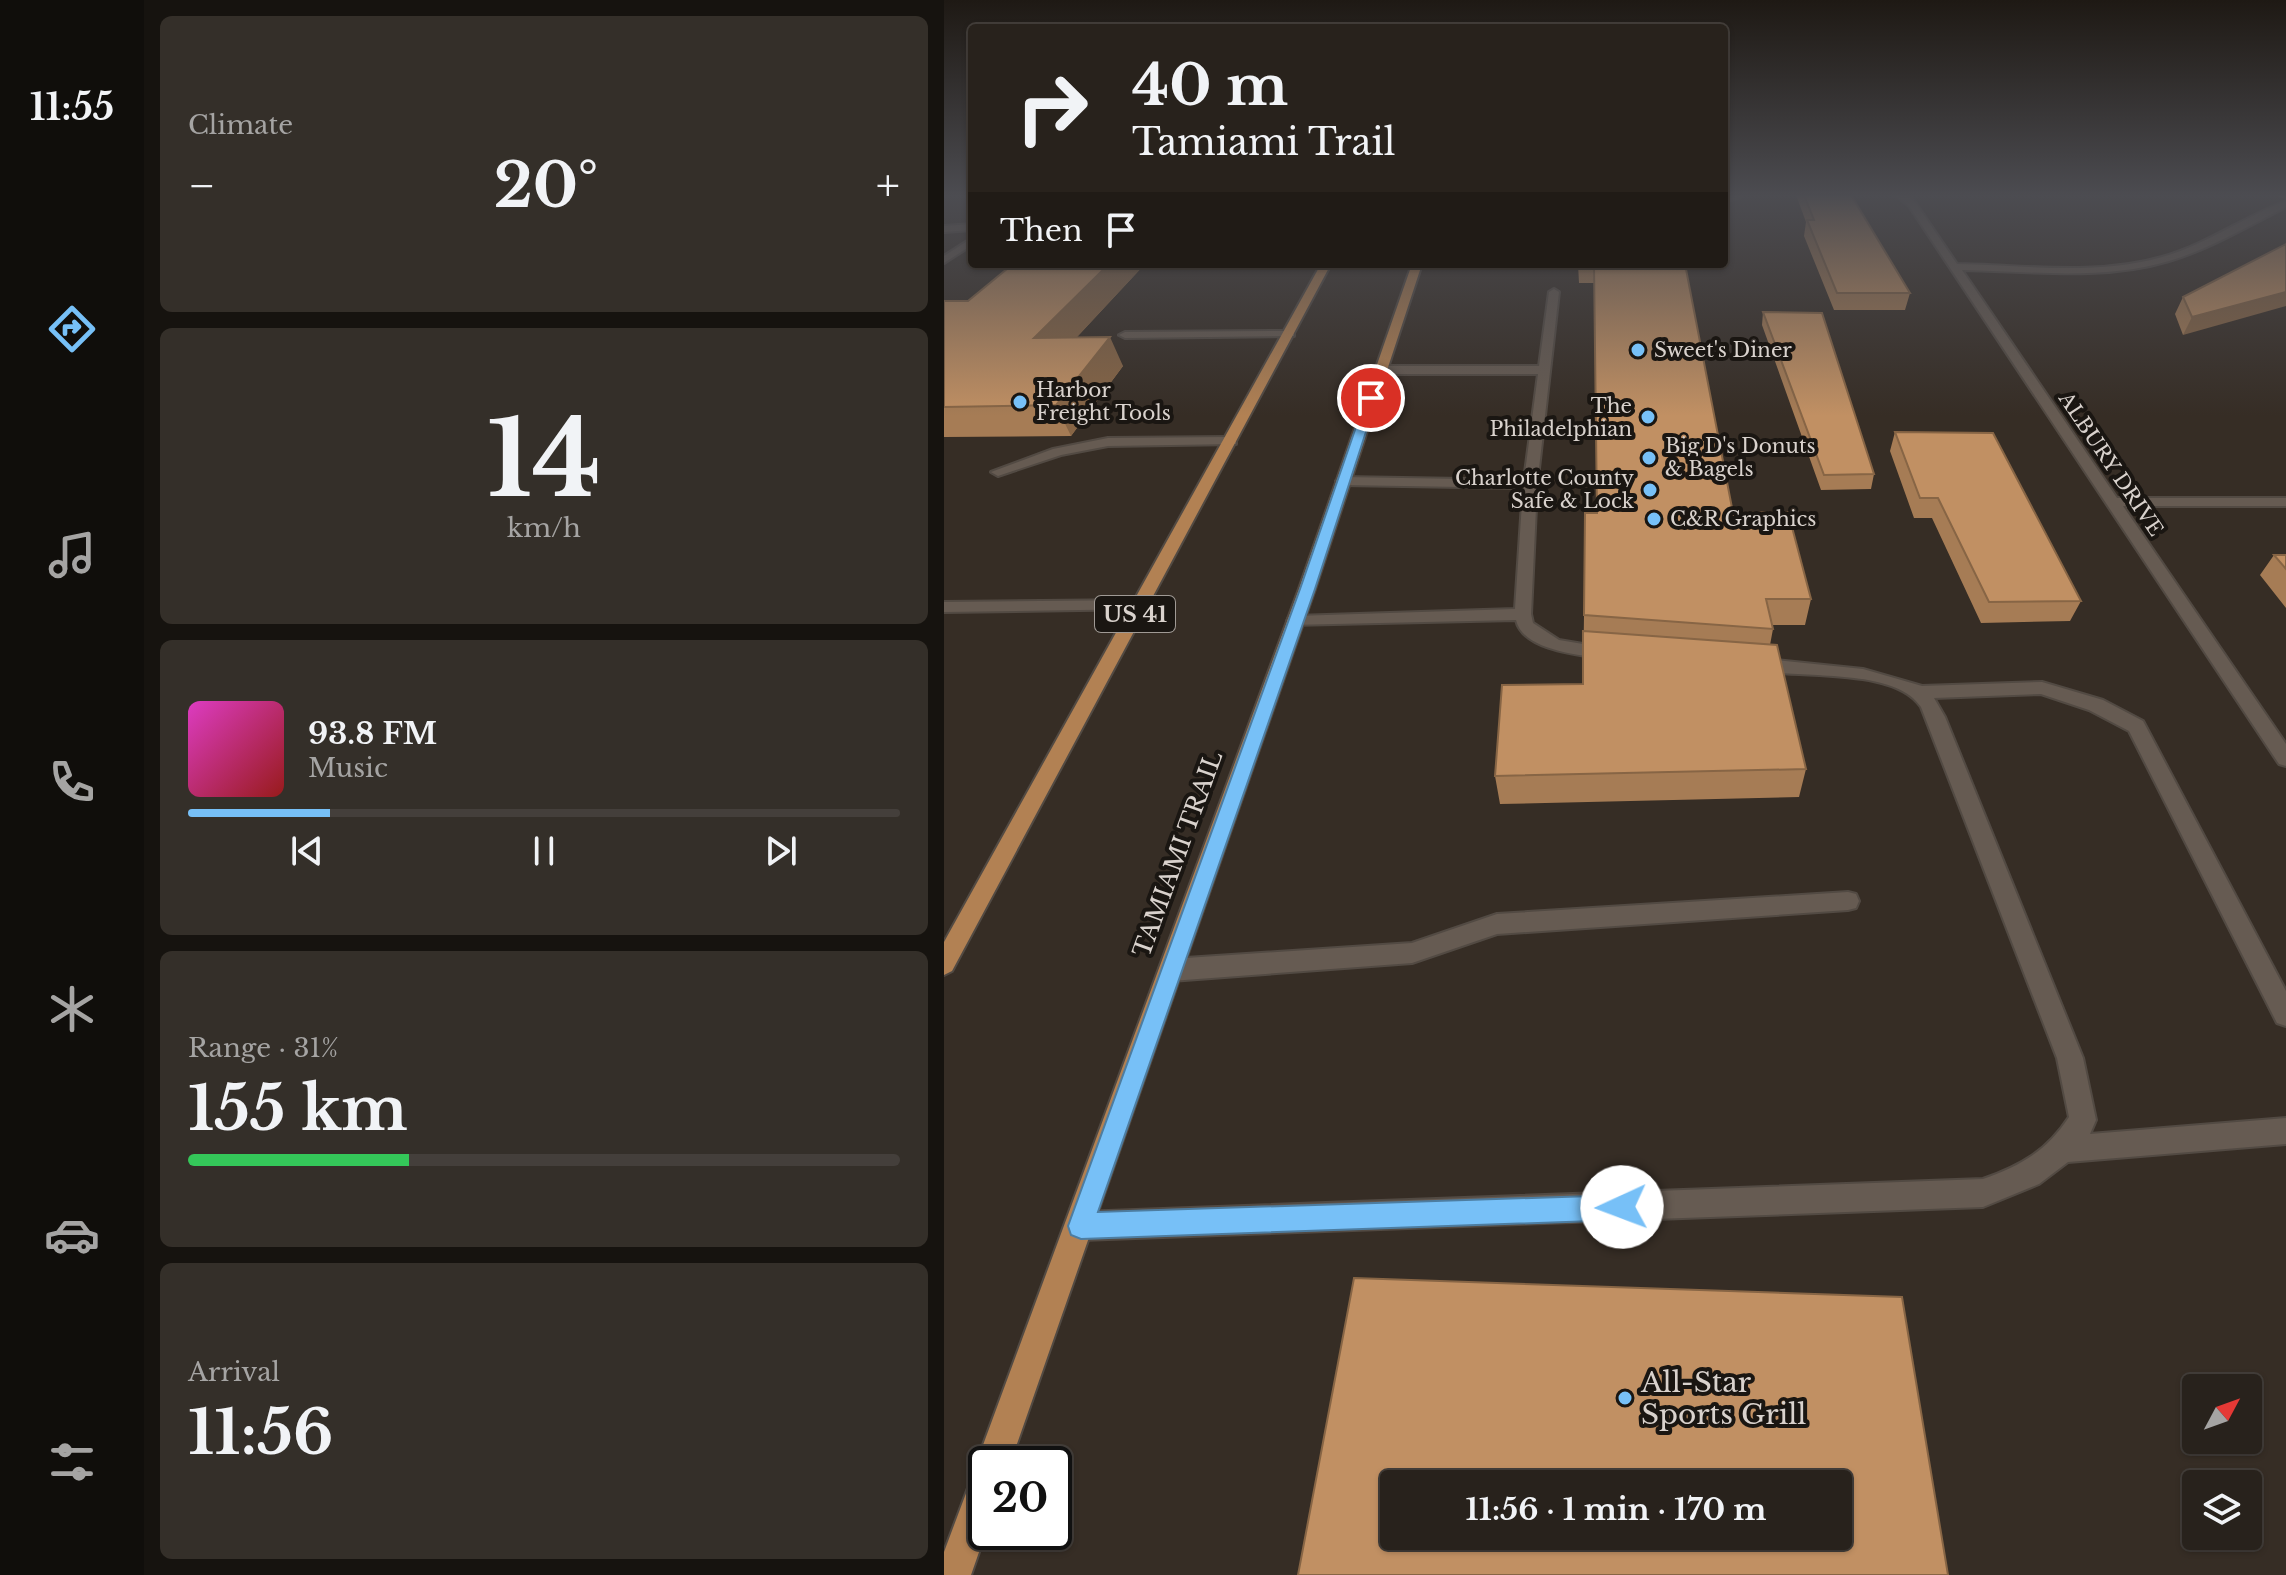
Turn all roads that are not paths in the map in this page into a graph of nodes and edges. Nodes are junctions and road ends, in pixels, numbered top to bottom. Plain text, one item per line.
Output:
1 (1324, 268) edge
2 (1956, 268) edge
3 (1413, 274) edge
4 (1554, 292) dead end
5 (1290, 334) junction
6 (1125, 335) dead end
7 (1381, 370) junction
8 (1543, 370) junction
9 (1231, 441) junction
10 (998, 472) dead end
11 (1343, 481) junction
12 (1531, 484) junction
13 (2113, 502) junction
14 (2286, 502) edge
15 (1139, 605) junction
16 (944, 607) edge
17 (1523, 614) junction
18 (1295, 621) junction
19 (1628, 655) edge
20 (1738, 662) edge
21 (1920, 692) junction
22 (2286, 759) edge
23 (1848, 901) dead end
24 (944, 964) edge
25 (1171, 970) junction
26 (2286, 1015) edge
27 (2286, 1131) edge
28 (2066, 1149) junction
29 (1081, 1226) junction
30 (1000, 1446) edge
31 (968, 1534) edge
32 (953, 1575) edge

1 - 5 main road, US 41
2 - 13 street, ALBURY DRIVE
3 - 7 main road, TAMIAMI TRAIL
4 - 8 street
5 - 6 street
5 - 9 main road, US 41
7 - 8 street
7 - 11 main road, TAMIAMI TRAIL
8 - 12 street
9 - 10 street
9 - 15 main road, US 41
11 - 12 street
11 - 18 main road, TAMIAMI TRAIL
12 - 17 street
13 - 14 street
13 - 22 street, ALBURY DRIVE
15 - 16 street
15 - 24 main road, US 41
17 - 18 street
17 - 19 street
18 - 25 main road, TAMIAMI TRAIL
20 - 21 street
21 - 26 street
21 - 28 street
23 - 25 street
25 - 29 main road, TAMIAMI TRAIL
27 - 28 street
28 - 29 street
29 - 30 main road, TAMIAMI TRAIL
31 - 32 main road

